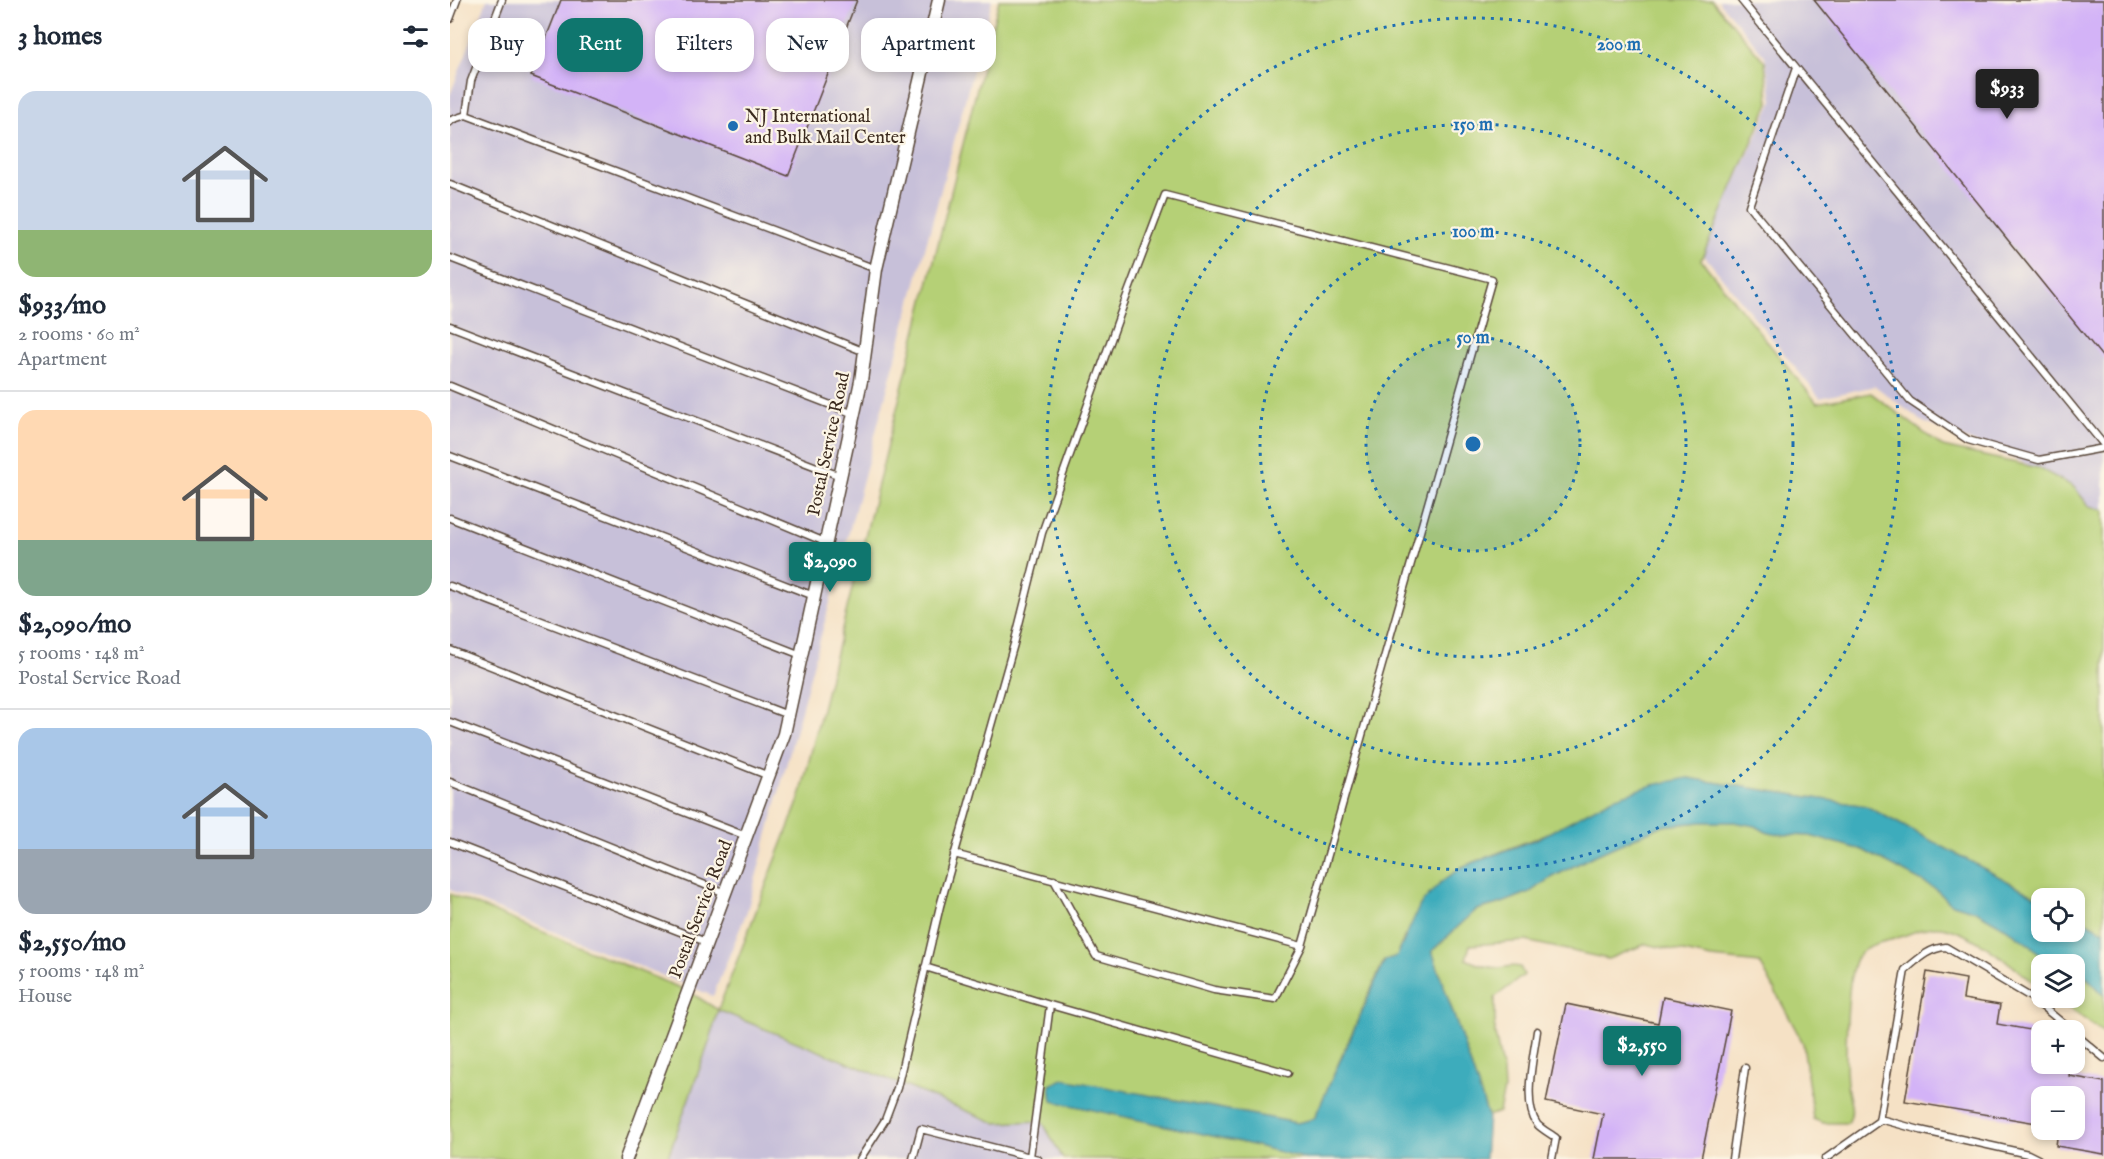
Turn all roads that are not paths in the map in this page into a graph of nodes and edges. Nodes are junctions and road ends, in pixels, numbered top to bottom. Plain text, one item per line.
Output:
1 (457, 0) edge
2 (502, 0) edge
3 (939, 0) edge
4 (1741, 0) edge
5 (450, 19) edge
6 (1796, 68) junction
7 (466, 115) junction
8 (450, 122) edge
9 (450, 184) edge
10 (450, 258) edge
11 (876, 269) junction
12 (450, 326) edge
13 (865, 352) junction
14 (450, 386) edge
15 (854, 414) junction
16 (2104, 447) edge
17 (450, 456) edge
18 (840, 476) junction
19 (450, 518) edge
20 (826, 542) junction
21 (450, 586) edge
22 (814, 597) junction
23 (450, 650) edge
24 (801, 655) junction
25 (788, 715) junction
26 (450, 722) edge
27 (769, 776) junction
28 (450, 782) edge
29 (747, 836) junction
30 (450, 842) edge
31 (954, 854) junction
32 (1054, 880) junction
33 (725, 893) junction
34 (707, 942) junction
35 (1302, 946) junction
36 (925, 968) junction
37 (1050, 1005) junction
38 (2059, 1020) edge
39 (1537, 1031) dead end
40 (2085, 1042) edge
41 (2104, 1058) edge
42 (1745, 1068) dead end
43 (1288, 1073) dead end
44 (1880, 1119) junction
45 (1030, 1157) junction
46 (626, 1159) edge
47 (860, 1159) edge
48 (913, 1159) edge
49 (1038, 1159) edge
50 (1552, 1159) edge
51 (1732, 1159) edge
52 (1825, 1159) edge
53 (2038, 1159) edge

1 - 5 lane
2 - 7 lane
3 - 11 street, Postal Service Road
4 - 6 lane
6 - 16 lane
6 - 16 lane
7 - 8 lane
7 - 11 lane
9 - 13 lane
10 - 15 lane
11 - 13 street, Postal Service Road
12 - 18 lane
13 - 15 street, Postal Service Road
14 - 20 lane
15 - 18 street, Postal Service Road
17 - 22 lane
18 - 20 street, Postal Service Road
19 - 24 lane
20 - 22 street, Postal Service Road
21 - 25 lane
22 - 24 street, Postal Service Road
23 - 27 lane
24 - 25 street, Postal Service Road
25 - 27 street, Postal Service Road
26 - 29 lane
27 - 29 street, Postal Service Road
28 - 33 lane
29 - 33 street, Postal Service Road
30 - 34 lane
31 - 32 lane
31 - 35 lane
31 - 36 lane
32 - 35 lane
32 - 35 lane
33 - 34 street, Postal Service Road
34 - 46 street, Postal Service Road
36 - 37 lane
36 - 47 lane
37 - 43 lane
37 - 45 lane
38 - 44 lane
39 - 50 lane
40 - 41 lane
42 - 51 lane
44 - 52 lane
44 - 53 lane
45 - 48 lane
45 - 49 lane

